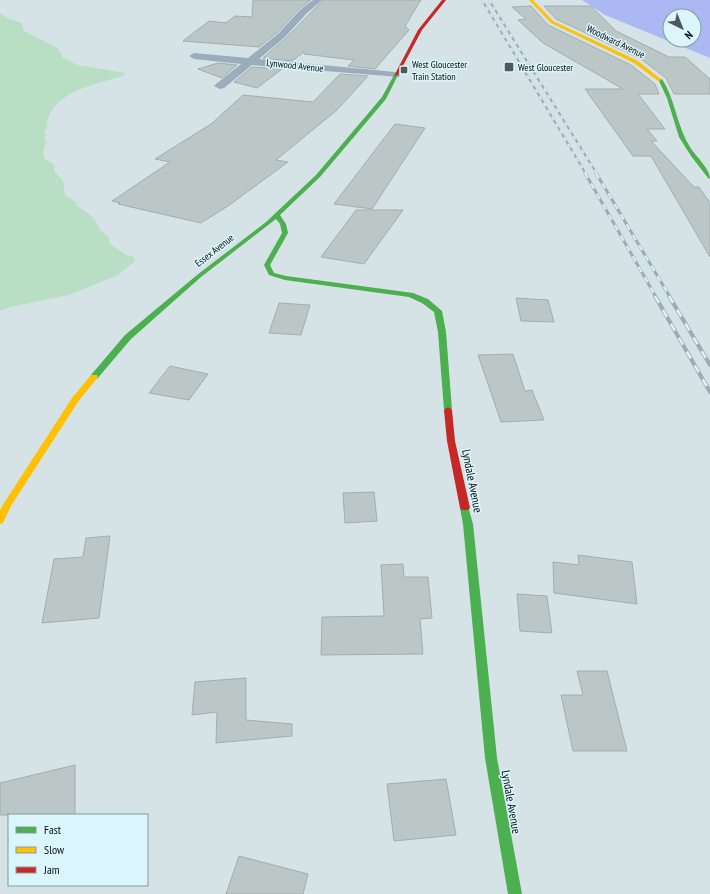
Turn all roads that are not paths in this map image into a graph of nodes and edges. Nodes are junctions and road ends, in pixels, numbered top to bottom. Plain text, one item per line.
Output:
1 (318, 0) edge
2 (444, 0) edge
3 (531, 0) edge
4 (194, 56) dead end
5 (251, 61) junction
6 (395, 75) junction
7 (220, 86) dead end
8 (710, 177) edge
9 (276, 214) junction
10 (0, 520) edge
11 (515, 894) edge

1 - 5 street
2 - 6 street, Essex Avenue
3 - 8 street, Woodward Avenue
4 - 5 street, Lynwood Avenue
5 - 6 street, Lynwood Avenue
5 - 7 street
6 - 9 street, Essex Avenue
9 - 10 street, Essex Avenue
9 - 11 street, Lyndale Avenue

